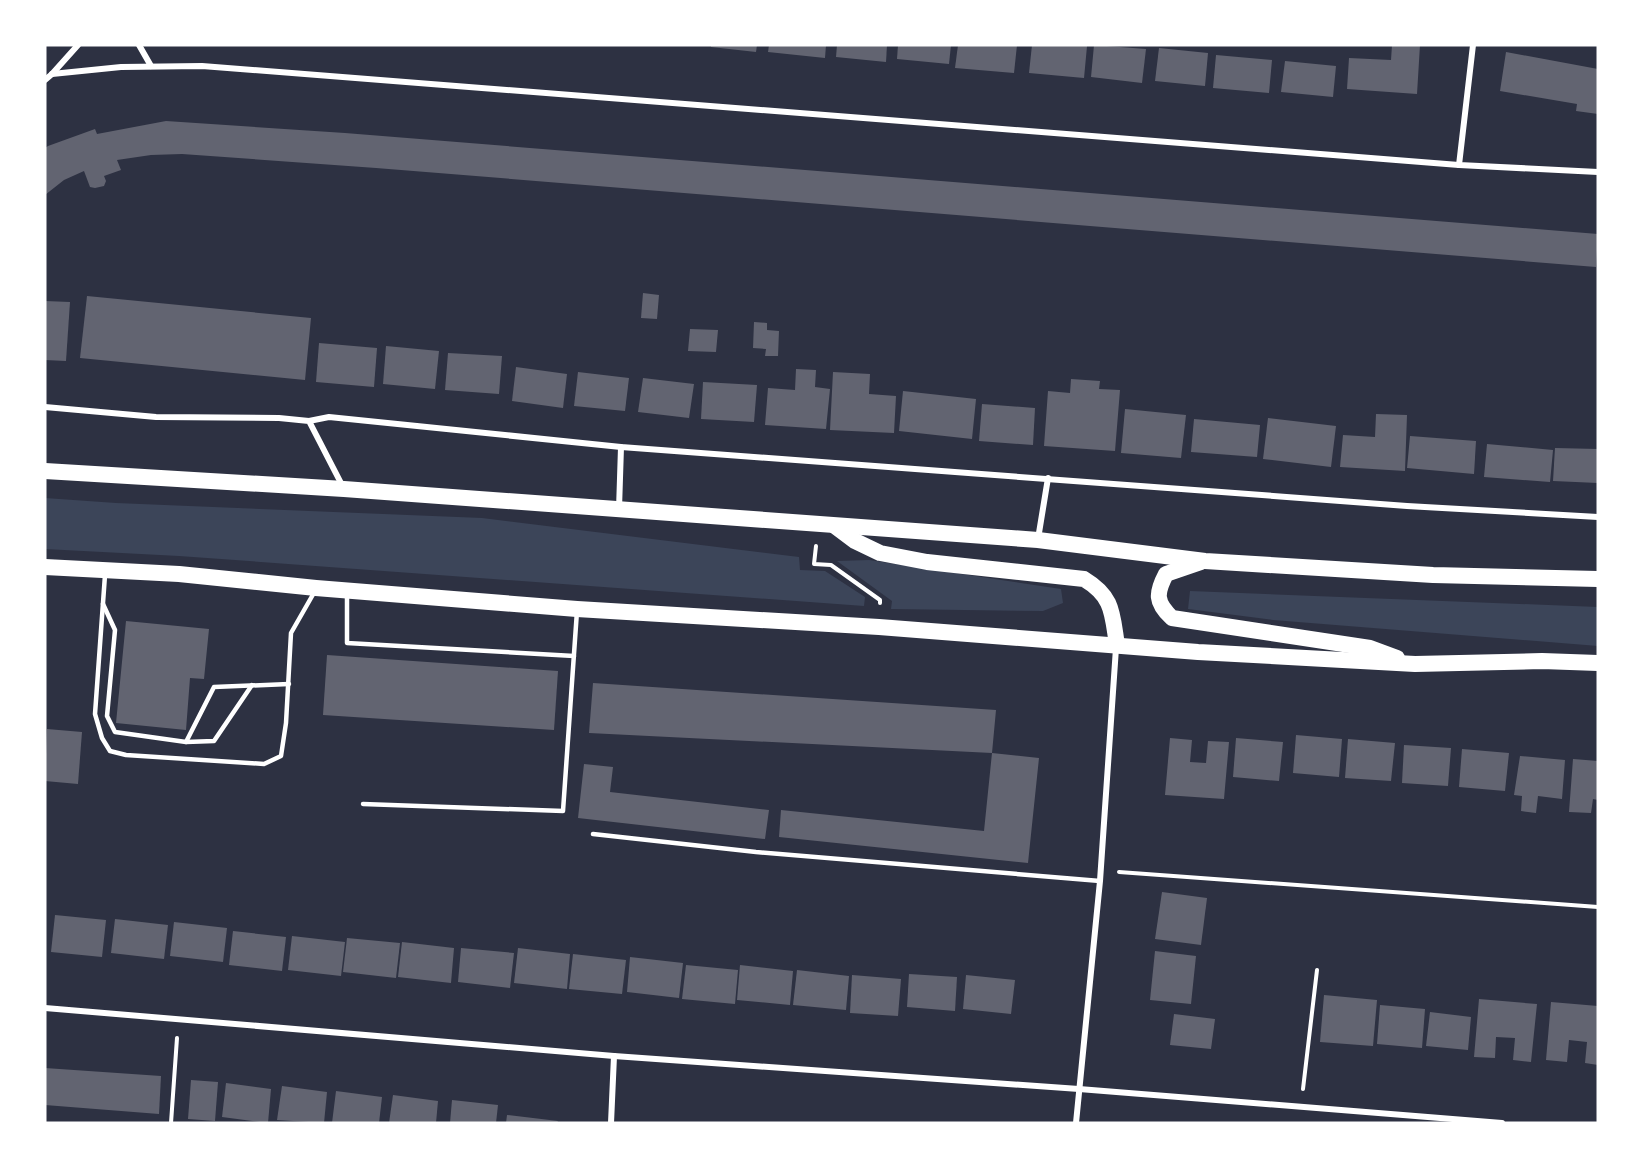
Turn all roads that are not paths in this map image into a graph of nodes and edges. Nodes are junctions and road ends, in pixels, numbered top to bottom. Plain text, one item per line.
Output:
1 (78, 45) edge
2 (138, 45) edge
3 (1473, 45) edge
4 (151, 66) junction
5 (52, 74) junction
6 (45, 80) edge
7 (1459, 165) junction
8 (1598, 171) edge
9 (45, 408) edge
10 (309, 421) junction
11 (621, 447) junction
12 (45, 471) edge
13 (1048, 478) junction
14 (344, 489) junction
15 (619, 510) junction
16 (1598, 518) edge
17 (827, 525) junction
18 (1038, 540) junction
19 (1205, 561) junction
20 (45, 567) edge
21 (105, 569) junction
22 (1598, 579) edge
23 (316, 588) junction
24 (347, 591) junction
25 (103, 603) junction
26 (577, 609) junction
27 (1117, 645) junction
28 (574, 656) junction
29 (1598, 663) edge
30 (1415, 664) junction
31 (289, 684) junction
32 (252, 686) junction
33 (186, 742) junction
34 (363, 804) dead end
35 (593, 834) dead end
36 (1100, 881) junction
37 (45, 1008) edge
38 (614, 1056) junction
39 (1079, 1089) junction
40 (611, 1123) edge
41 (1076, 1123) edge
42 (1502, 1123) edge

1 - 5 street
2 - 4 street
3 - 7 street
4 - 5 street
4 - 7 street
5 - 6 street
7 - 8 street
9 - 10 street
10 - 11 street
10 - 14 street
11 - 13 street
11 - 15 street
12 - 14 highway
13 - 16 street
13 - 18 street
14 - 15 highway
15 - 17 highway
17 - 18 highway
17 - 27 highway
18 - 19 highway
19 - 22 highway
19 - 30 highway
20 - 21 highway
21 - 23 highway
21 - 25 lane
23 - 24 highway
23 - 31 lane
24 - 26 highway
24 - 28 lane
25 - 31 lane
25 - 33 lane
26 - 27 highway
26 - 28 lane
27 - 30 highway
27 - 36 street
28 - 34 lane
29 - 30 highway
31 - 32 lane
32 - 33 lane
32 - 33 lane
35 - 36 lane
36 - 39 street
37 - 38 street
38 - 39 street
38 - 40 street
39 - 41 street
39 - 42 street

